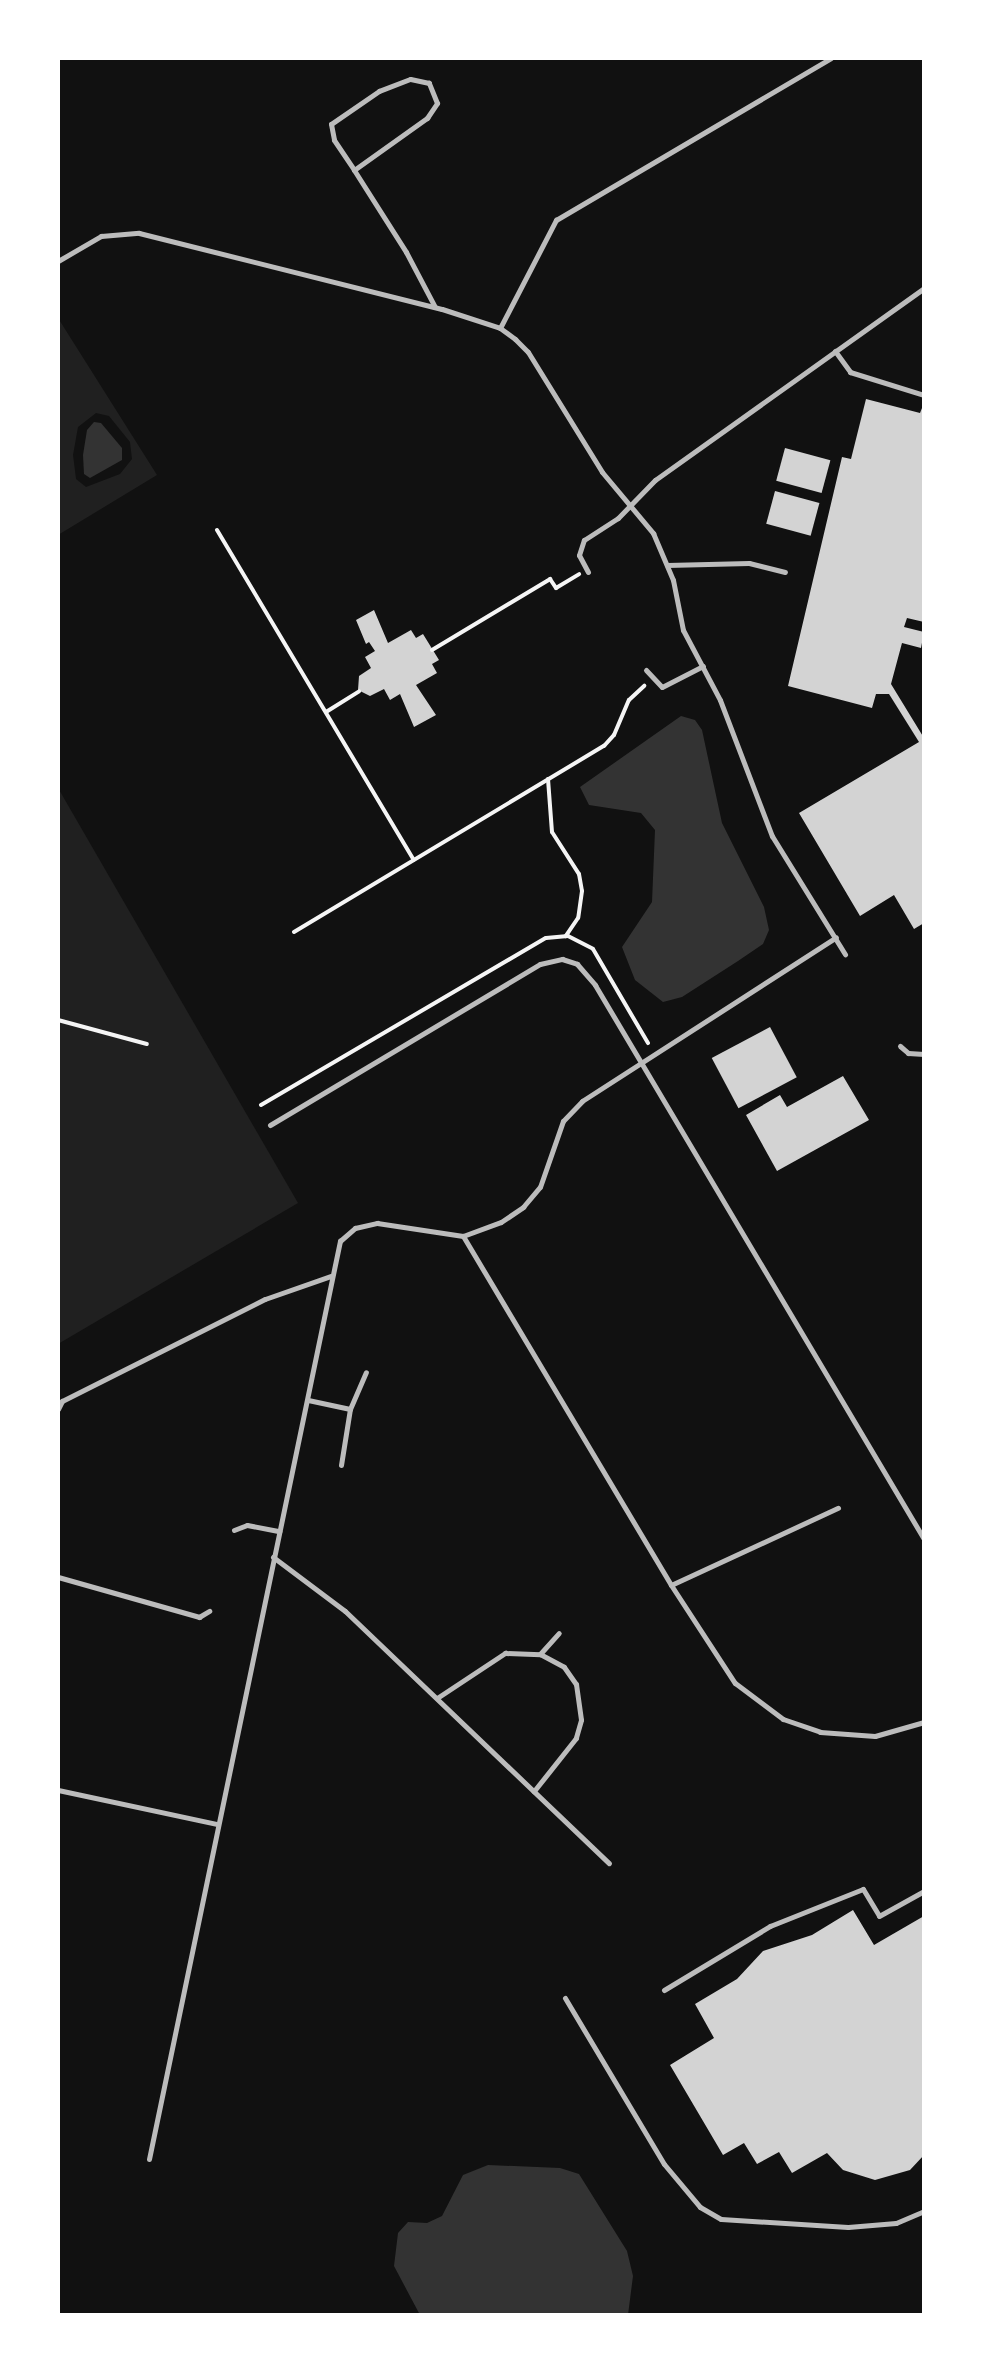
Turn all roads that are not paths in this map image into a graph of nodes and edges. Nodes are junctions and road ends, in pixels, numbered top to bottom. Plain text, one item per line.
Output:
1 (832, 58) edge
2 (354, 170) junction
3 (58, 261) edge
4 (924, 288) edge
5 (435, 307) junction
6 (500, 328) junction
7 (836, 351) junction
8 (924, 395) edge
9 (632, 504) junction
10 (668, 565) junction
11 (587, 571) road end
12 (785, 572) dead end
13 (703, 666) junction
14 (646, 670) dead end
15 (836, 937) junction
16 (845, 954) dead end
17 (900, 1046) dead end
18 (924, 1054) edge
19 (641, 1062) junction
20 (270, 1125) dead end
21 (463, 1236) junction
22 (331, 1276) junction
23 (366, 1372) dead end
24 (308, 1400) junction
25 (58, 1408) edge
26 (350, 1409) junction
27 (341, 1465) dead end
28 (838, 1508) dead end
29 (234, 1530) dead end
30 (279, 1531) junction
31 (924, 1539) edge
32 (274, 1557) junction
33 (58, 1577) edge
34 (671, 1585) junction
35 (209, 1611) dead end
36 (559, 1634) dead end
37 (540, 1654) junction
38 (437, 1698) junction
39 (924, 1722) edge
40 (58, 1790) edge
41 (534, 1792) junction
42 (217, 1824) junction
43 (609, 1863) dead end
44 (924, 1891) edge
45 (664, 1990) dead end
46 (565, 1998) dead end
47 (149, 2159) dead end
48 (924, 2213) edge
49 (924, 2224) edge
50 (924, 2238) edge

1 - 6 lane
2 - 2 lane
2 - 5 lane
3 - 5 lane
4 - 7 lane
5 - 6 lane
6 - 9 lane
7 - 8 lane
7 - 9 lane
9 - 10 lane
9 - 11 lane
10 - 12 lane
10 - 13 lane
13 - 14 lane
13 - 15 lane
15 - 16 lane
15 - 19 lane
17 - 18 lane
19 - 20 lane
19 - 21 lane
19 - 31 lane
21 - 22 lane
21 - 34 lane
22 - 24 lane
22 - 25 lane
23 - 26 lane
24 - 26 lane
24 - 30 lane
26 - 27 lane
28 - 34 lane
29 - 30 lane
30 - 32 lane
32 - 38 lane
32 - 42 lane
33 - 35 lane
34 - 39 lane
36 - 37 lane
37 - 38 lane
37 - 41 lane
38 - 41 lane
40 - 42 lane
41 - 43 lane
42 - 47 lane
44 - 45 lane
46 - 48 lane
49 - 50 lane

